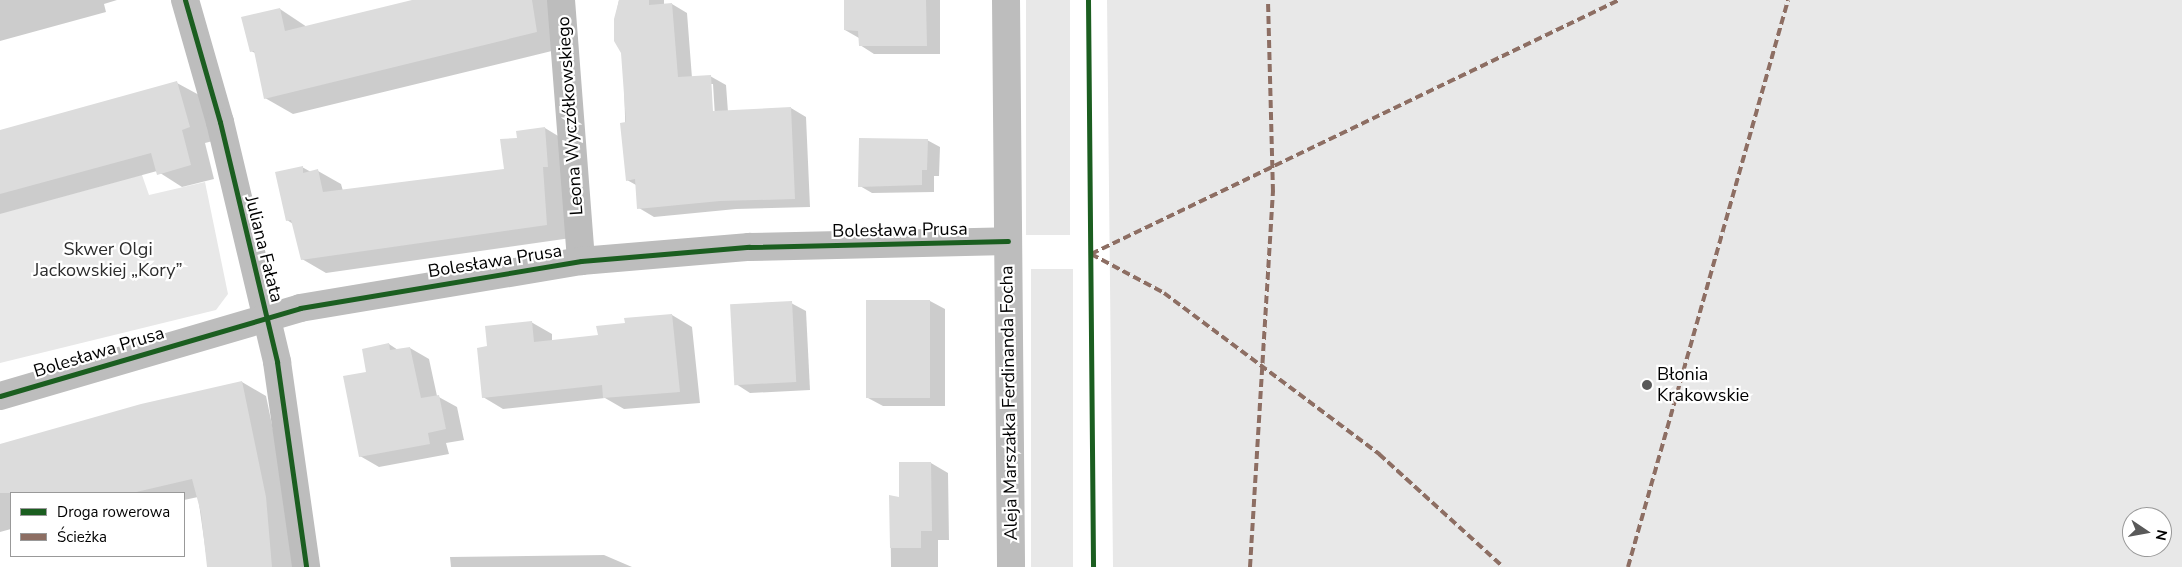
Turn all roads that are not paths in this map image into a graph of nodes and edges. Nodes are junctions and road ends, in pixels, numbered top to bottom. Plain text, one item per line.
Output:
1 (185, 0) edge
2 (561, 0) edge
3 (1006, 0) edge
4 (1008, 242) junction
5 (581, 261) junction
6 (267, 316) junction
7 (0, 396) edge
8 (306, 567) edge
9 (1011, 567) edge

1 - 6 street, Juliana Fałata
2 - 5 street, Leona Wyczółkowskiego
3 - 4 street, Aleja Marszałka Ferdinanda Focha
4 - 5 street, Bolesława Prusa
4 - 9 street, Aleja Marszałka Ferdinanda Focha
5 - 6 street, Bolesława Prusa
6 - 7 street, Bolesława Prusa
6 - 8 street, Juliana Fałata

